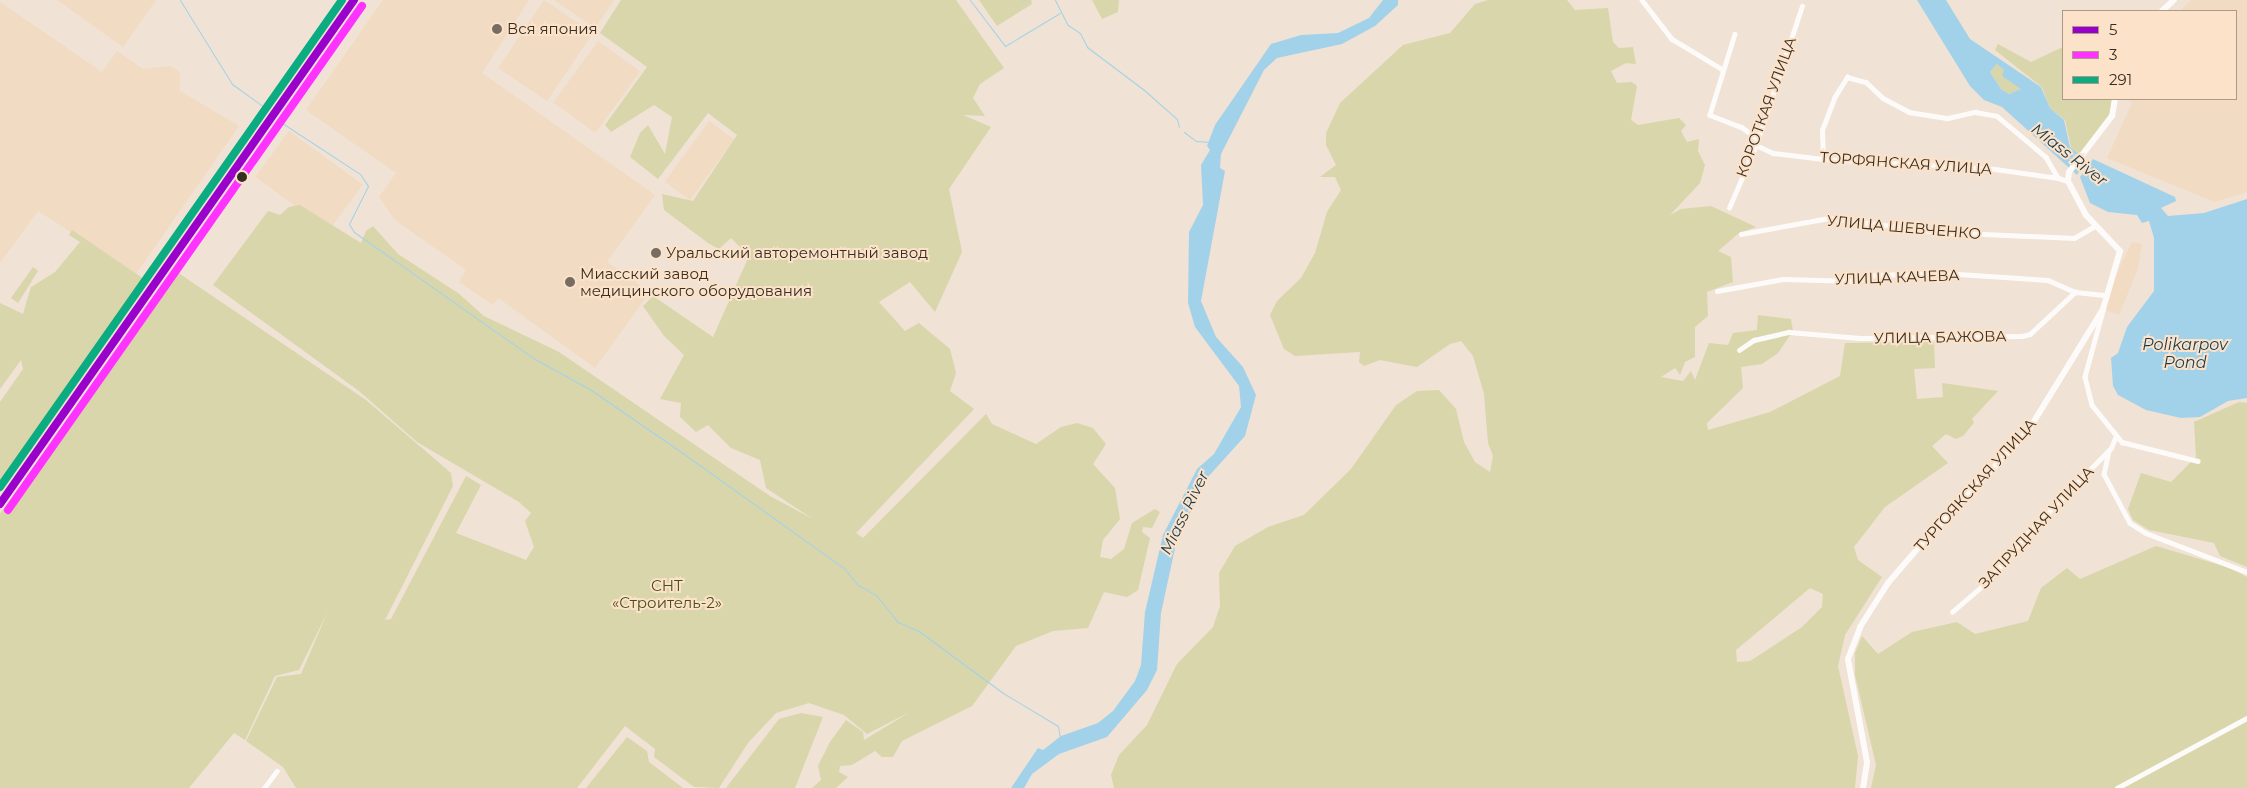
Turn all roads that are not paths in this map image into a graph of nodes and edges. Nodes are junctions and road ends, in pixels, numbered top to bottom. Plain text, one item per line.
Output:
1 (354, 0) edge
2 (1642, 0) edge
3 (2174, 0) edge
4 (1802, 6) dead end
5 (2163, 10) edge
6 (1735, 34) dead end
7 (1722, 69) junction
8 (2115, 100) edge
9 (1756, 138) junction
10 (1756, 145) junction
11 (1823, 159) junction
12 (2058, 178) junction
13 (2068, 181) junction
14 (1730, 208) dead end
15 (2095, 226) junction
16 (1740, 234) dead end
17 (1717, 291) dead end
18 (2075, 292) junction
19 (2104, 295) junction
20 (2103, 310) junction
21 (1739, 350) dead end
22 (2115, 438) junction
23 (2111, 448) junction
24 (2198, 461) dead end
25 (0, 504) edge
26 (2247, 572) edge
27 (1952, 612) dead end
28 (2247, 718) edge
29 (277, 771) dead end
30 (264, 788) edge
31 (1863, 788) edge
32 (2117, 788) edge

1 - 25 main road
2 - 7 street
3 - 5 main road
4 - 9 street, КОРОТКАЯ УЛИЦА
6 - 7 street
7 - 9 street
8 - 13 main road
9 - 10 street, КОРОТКАЯ УЛИЦА
10 - 11 street, ТОРФЯНСКАЯ УЛИЦА
10 - 14 street, КОРОТКАЯ УЛИЦА
11 - 12 street, ТОРФЯНСКАЯ УЛИЦА
11 - 12 street
12 - 13 street, ТОРФЯНСКАЯ УЛИЦА
13 - 15 main road, ТУРГОЯКСКАЯ УЛИЦА
15 - 16 street, УЛИЦА ШЕВЧЕНКО
15 - 19 main road, ТУРГОЯКСКАЯ УЛИЦА
17 - 18 street, УЛИЦА КАЧЕВА
18 - 19 street, УЛИЦА КАЧЕВА
18 - 21 street, УЛИЦА БАЖОВА
19 - 20 main road, ТУРГОЯКСКАЯ УЛИЦА
20 - 22 street
20 - 31 main road, ТУРГОЯКСКАЯ УЛИЦА
22 - 23 street, ЗАПРУДНАЯ УЛИЦА
22 - 24 street
23 - 26 street
23 - 27 street, ЗАПРУДНАЯ УЛИЦА
28 - 32 street
29 - 30 street

